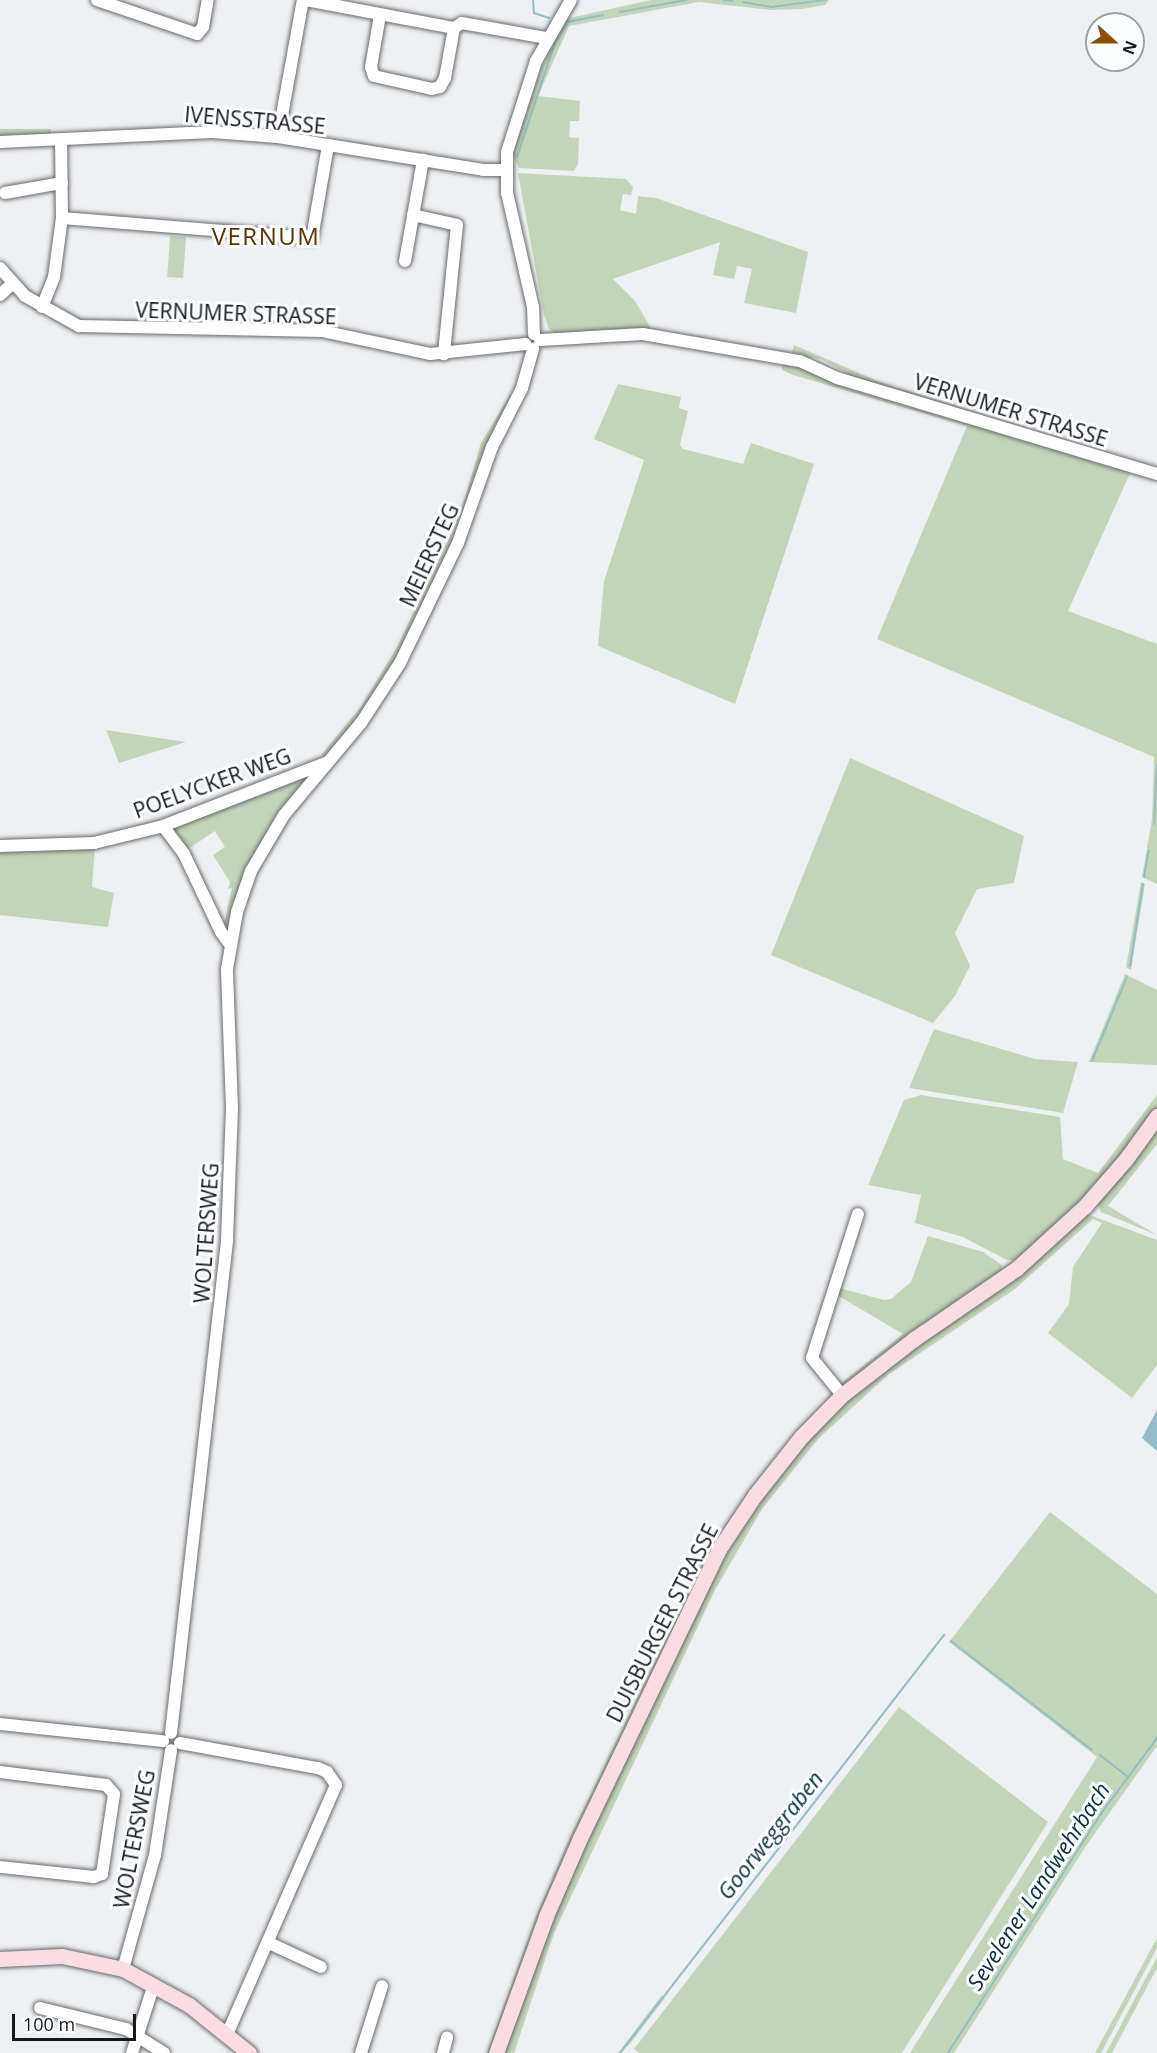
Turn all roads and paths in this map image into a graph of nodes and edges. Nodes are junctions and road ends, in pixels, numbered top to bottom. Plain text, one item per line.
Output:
1 (97, 0) edge
2 (208, 0) edge
3 (304, 0) edge
4 (571, 0) edge
5 (380, 15) junction
6 (454, 28) junction
7 (546, 38) junction
8 (278, 137) junction
9 (62, 140) junction
10 (0, 142) edge
11 (328, 145) junction
12 (423, 160) junction
13 (506, 170) junction
14 (62, 183) junction
15 (5, 193) dead end
16 (413, 215) junction
17 (62, 218) junction
18 (405, 261) dead end
19 (0, 268) edge
20 (12, 284) junction
21 (0, 295) edge
22 (42, 307) junction
23 (533, 342) junction
24 (444, 354) junction
25 (1157, 474) edge
26 (329, 761) junction
27 (163, 825) junction
28 (0, 846) edge
29 (230, 943) junction
30 (1157, 1116) edge
31 (858, 1214) dead end
32 (842, 1395) junction
33 (0, 1724) edge
34 (171, 1742) junction
35 (0, 1772) edge
36 (0, 1867) edge
37 (269, 1943) junction
38 (0, 1959) edge
39 (321, 1967) dead end
40 (123, 1969) junction
41 (154, 1984) junction
42 (382, 1986) dead end
43 (40, 2008) dead end
44 (137, 2033) junction
45 (227, 2035) junction
46 (447, 2038) dead end
47 (132, 2053) edge
48 (164, 2053) edge
49 (249, 2053) edge
50 (361, 2053) edge
51 (442, 2053) edge
52 (496, 2053) edge

1 - 2 street
3 - 5 street
3 - 8 street
4 - 7 street, MEIERSTEG
5 - 6 street
5 - 6 street
6 - 7 street
7 - 13 street, MEIERSTEG
8 - 9 street, IVENSSTRASSE
8 - 11 street, IVENSSTRASSE
9 - 10 street, IVENSSTRASSE
9 - 14 street
11 - 12 street, IVENSSTRASSE
11 - 17 street
12 - 13 street, IVENSSTRASSE
12 - 16 street
13 - 23 street, MEIERSTEG
14 - 15 street
14 - 17 street
16 - 18 street
16 - 24 street
17 - 22 street
19 - 20 street, VERNUMER STRASSE
20 - 21 street
20 - 22 street, VERNUMER STRASSE
22 - 24 street, VERNUMER STRASSE
23 - 24 street, VERNUMER STRASSE
23 - 25 street, VERNUMER STRASSE
23 - 26 street, MEIERSTEG
26 - 27 street, POELYCKER WEG
26 - 29 street, WOLTERSWEG
27 - 28 street, POELYCKER WEG
27 - 29 street
29 - 34 street, WOLTERSWEG
30 - 32 main road, DUISBURGER STRASSE
31 - 32 street
32 - 52 main road, DUISBURGER STRASSE
33 - 34 street
34 - 37 street
34 - 40 street, WOLTERSWEG
35 - 36 street
37 - 39 street
37 - 45 street
38 - 40 main road
40 - 41 main road
41 - 44 street
41 - 45 main road
42 - 50 street
43 - 44 street
44 - 47 street
44 - 48 street
45 - 49 main road
46 - 51 street

